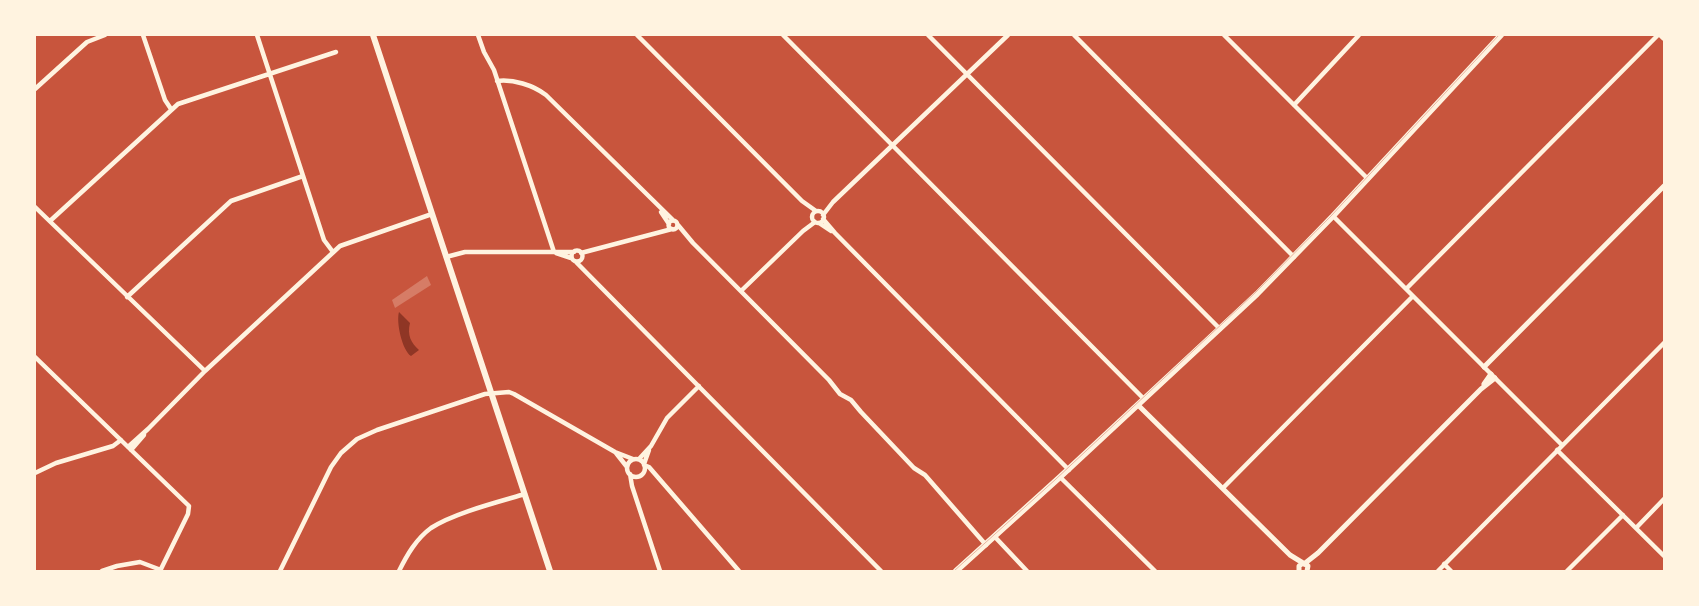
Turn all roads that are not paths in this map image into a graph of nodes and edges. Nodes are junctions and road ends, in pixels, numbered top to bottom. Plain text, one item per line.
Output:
1 (105, 35) edge
2 (143, 35) edge
3 (256, 35) edge
4 (372, 35) edge
5 (478, 35) edge
6 (638, 35) edge
7 (783, 35) edge
8 (928, 35) edge
9 (1008, 35) edge
10 (1074, 35) edge
11 (1224, 35) edge
12 (1359, 35) edge
13 (1501, 35) edge
14 (1659, 35) edge
15 (1664, 38) edge
16 (336, 52) dead end
17 (269, 74) junction
18 (967, 74) junction
19 (497, 81) junction
20 (35, 89) edge
21 (1294, 105) junction
22 (171, 109) junction
23 (892, 145) junction
24 (303, 176) junction
25 (1368, 179) junction
26 (1664, 186) edge
27 (833, 202) junction
28 (35, 207) edge
29 (432, 214) junction
30 (815, 214) junction
31 (1333, 216) junction
32 (823, 217) junction
33 (50, 222) junction
34 (817, 222) junction
35 (672, 225) junction
36 (802, 231) junction
37 (835, 234) junction
38 (333, 252) junction
39 (554, 252) junction
40 (574, 252) junction
41 (446, 257) junction
42 (582, 257) junction
43 (1294, 257) junction
44 (574, 260) junction
45 (587, 273) junction
46 (1406, 289) junction
47 (740, 291) junction
48 (1413, 296) junction
49 (127, 297) junction
50 (1220, 329) junction
51 (1664, 343) edge
52 (35, 357) edge
53 (1484, 367) junction
54 (205, 371) junction
55 (1493, 376) junction
56 (699, 386) junction
57 (492, 394) junction
58 (1144, 399) junction
59 (1138, 405) junction
60 (121, 440) junction
61 (1562, 445) junction
62 (650, 446) junction
63 (130, 449) junction
64 (1557, 450) junction
65 (615, 452) junction
66 (633, 459) junction
67 (640, 459) junction
68 (644, 464) junction
69 (627, 467) junction
70 (1069, 470) junction
71 (644, 471) junction
72 (35, 473) edge
73 (630, 474) junction
74 (636, 476) junction
75 (656, 477) junction
76 (1060, 477) junction
77 (1223, 488) junction
78 (525, 494) junction
79 (635, 496) junction
80 (1664, 499) edge
81 (1622, 515) junction
82 (1636, 528) junction
83 (994, 537) junction
84 (986, 545) junction
85 (1290, 555) junction
86 (1664, 556) edge
87 (1444, 564) junction
88 (1307, 568) edge
89 (1298, 570) edge
90 (102, 571) edge
91 (161, 571) edge
92 (280, 571) edge
93 (399, 571) edge
94 (550, 571) edge
95 (660, 571) edge
96 (739, 571) edge
97 (881, 571) edge
98 (956, 571) edge
99 (1028, 571) edge
100 (1155, 571) edge
101 (1438, 571) edge
102 (1451, 571) edge
103 (1567, 571) edge

1 - 20 street
2 - 22 street
3 - 17 street
4 - 29 main road
5 - 19 street
6 - 30 street
7 - 23 street
8 - 18 street
9 - 18 street
10 - 43 street
11 - 21 street
12 - 21 street
13 - 25 main road
14 - 15 main road
14 - 46 street
16 - 17 street
17 - 22 street
17 - 24 street
18 - 23 street
18 - 50 street
19 - 35 street
19 - 39 street
21 - 25 street
22 - 33 street
23 - 27 street
23 - 58 street
24 - 38 street
24 - 49 street
25 - 31 main road
26 - 53 street
27 - 30 street
27 - 32 street
28 - 33 street
29 - 38 street
29 - 41 main road
30 - 32 street
30 - 34 street
30 - 36 street
31 - 43 main road
31 - 46 street
32 - 34 street
32 - 37 street
33 - 49 street
34 - 36 street
34 - 37 street
35 - 42 street
35 - 47 street
36 - 47 street
37 - 70 street
38 - 54 street
39 - 40 street
39 - 41 street
39 - 44 street
40 - 42 street
40 - 44 street
41 - 57 main road
42 - 44 street
42 - 45 street
43 - 50 main road
44 - 45 street
45 - 56 street
46 - 48 street
47 - 84 street
48 - 53 street
48 - 77 street
49 - 54 street
50 - 58 main road
51 - 61 street
52 - 60 street
53 - 55 street
54 - 63 street
55 - 61 street
55 - 88 street
56 - 62 street
56 - 97 street
57 - 65 street
57 - 78 main road
57 - 92 street
58 - 59 main road
59 - 70 main road
59 - 77 street
60 - 63 street
60 - 72 street
61 - 64 street
62 - 67 street
62 - 68 street
63 - 91 street
64 - 81 street
64 - 87 street
65 - 66 street
65 - 69 street
66 - 67 street
66 - 69 street
67 - 68 street
68 - 71 street
68 - 75 street
69 - 73 street
70 - 76 main road
71 - 74 street
71 - 75 street
73 - 74 street
73 - 79 street
74 - 79 street
75 - 96 street
76 - 83 main road
76 - 100 street
77 - 85 street
78 - 93 street
78 - 94 main road
79 - 95 street
80 - 82 street
81 - 82 street
81 - 103 street
82 - 86 street
83 - 84 main road
83 - 99 street
84 - 98 main road
85 - 88 street
85 - 89 street
87 - 101 street
87 - 102 street
88 - 89 street
90 - 91 street

